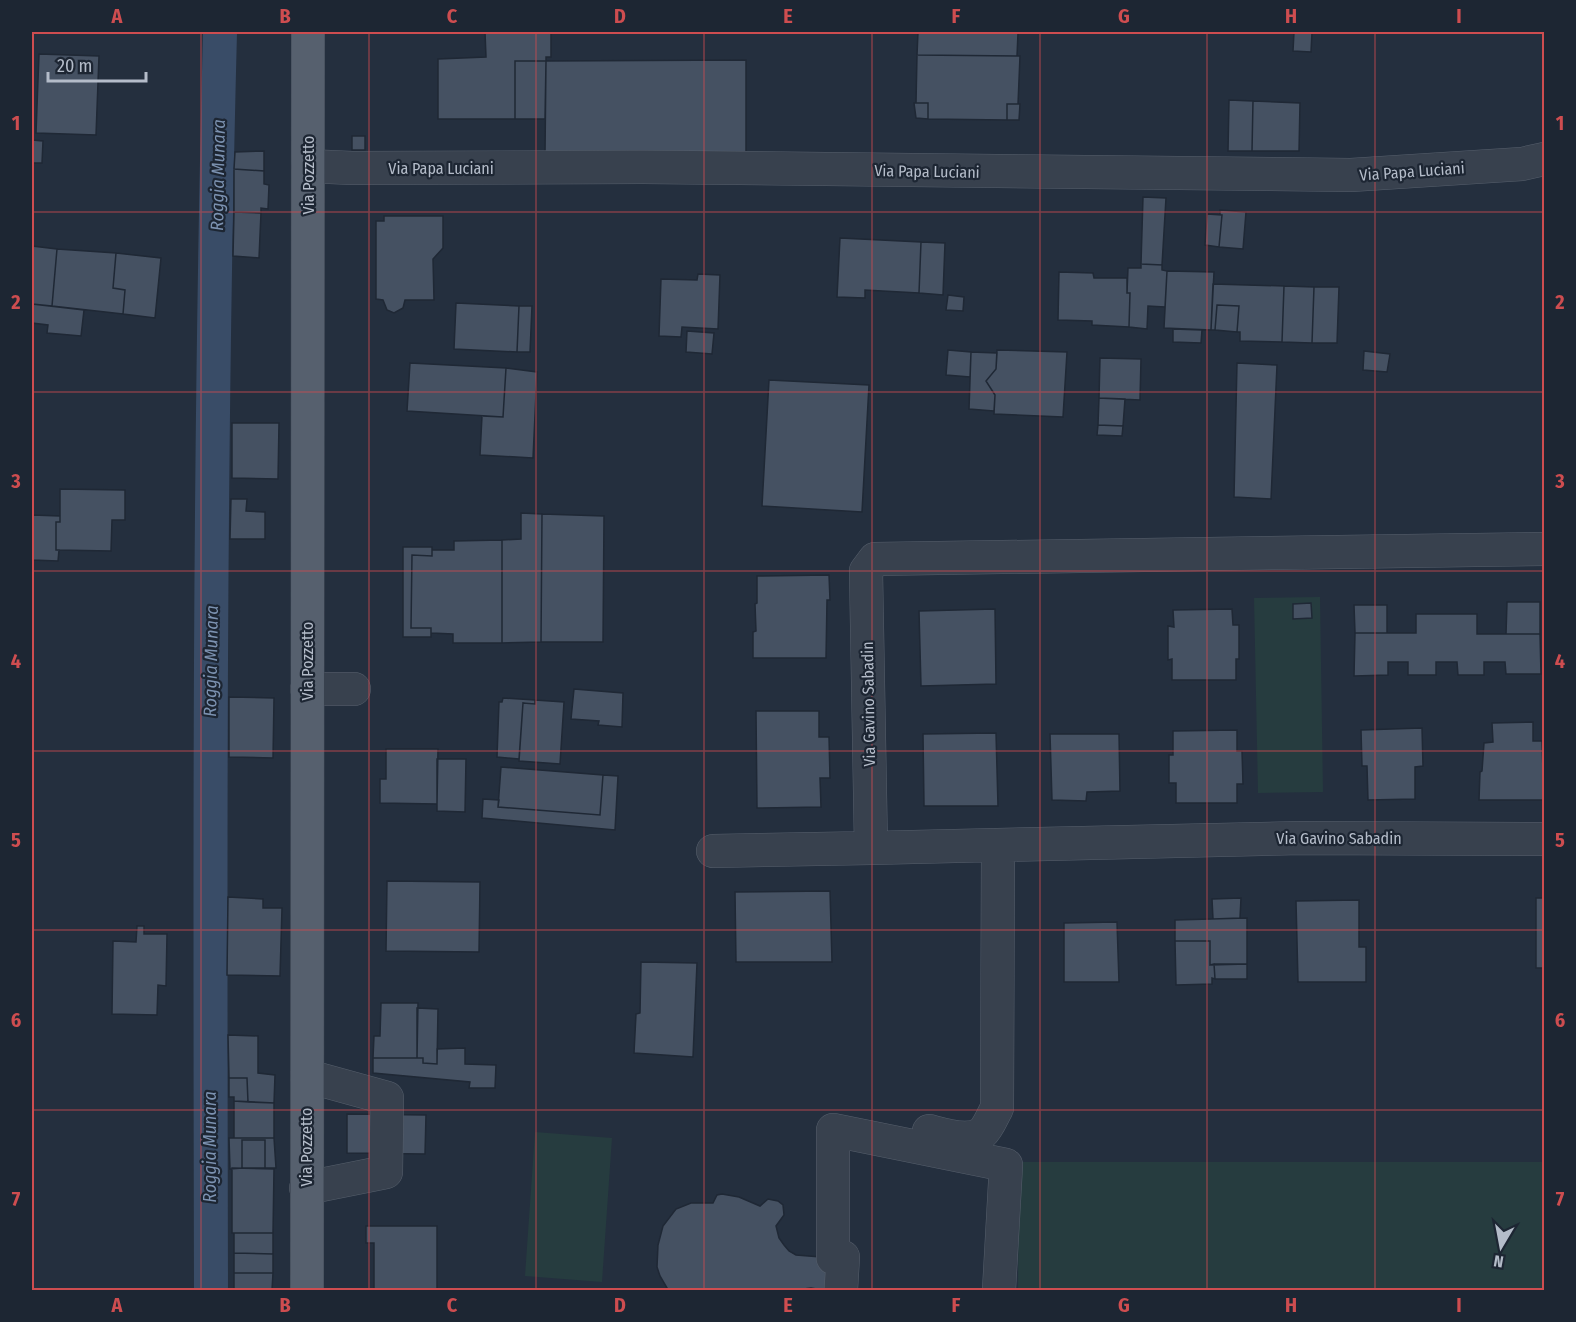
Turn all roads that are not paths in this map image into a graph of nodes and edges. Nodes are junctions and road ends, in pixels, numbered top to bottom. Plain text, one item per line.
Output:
1 (308, 32) edge
2 (1545, 159) edge
3 (308, 166) junction
4 (1545, 549) edge
5 (307, 689) junction
6 (354, 689) dead end
7 (1545, 839) edge
8 (998, 845) junction
9 (871, 849) junction
10 (713, 851) dead end
11 (307, 1076) junction
12 (866, 1117) dead end
13 (306, 1188) junction
14 (307, 1290) edge
15 (841, 1290) edge
16 (999, 1290) edge

1 - 3 main road, Via Pozzetto
2 - 3 street, Via Papa Luciani
3 - 5 main road, Via Pozzetto
4 - 9 street, Via Gavino Sabadin
5 - 6 street
5 - 11 main road, Via Pozzetto
7 - 8 street, Via Gavino Sabadin
8 - 9 street, Via Gavino Sabadin
8 - 12 street
9 - 10 street
11 - 13 main road, Via Pozzetto
11 - 13 street
13 - 14 main road, Via Pozzetto
15 - 16 street

